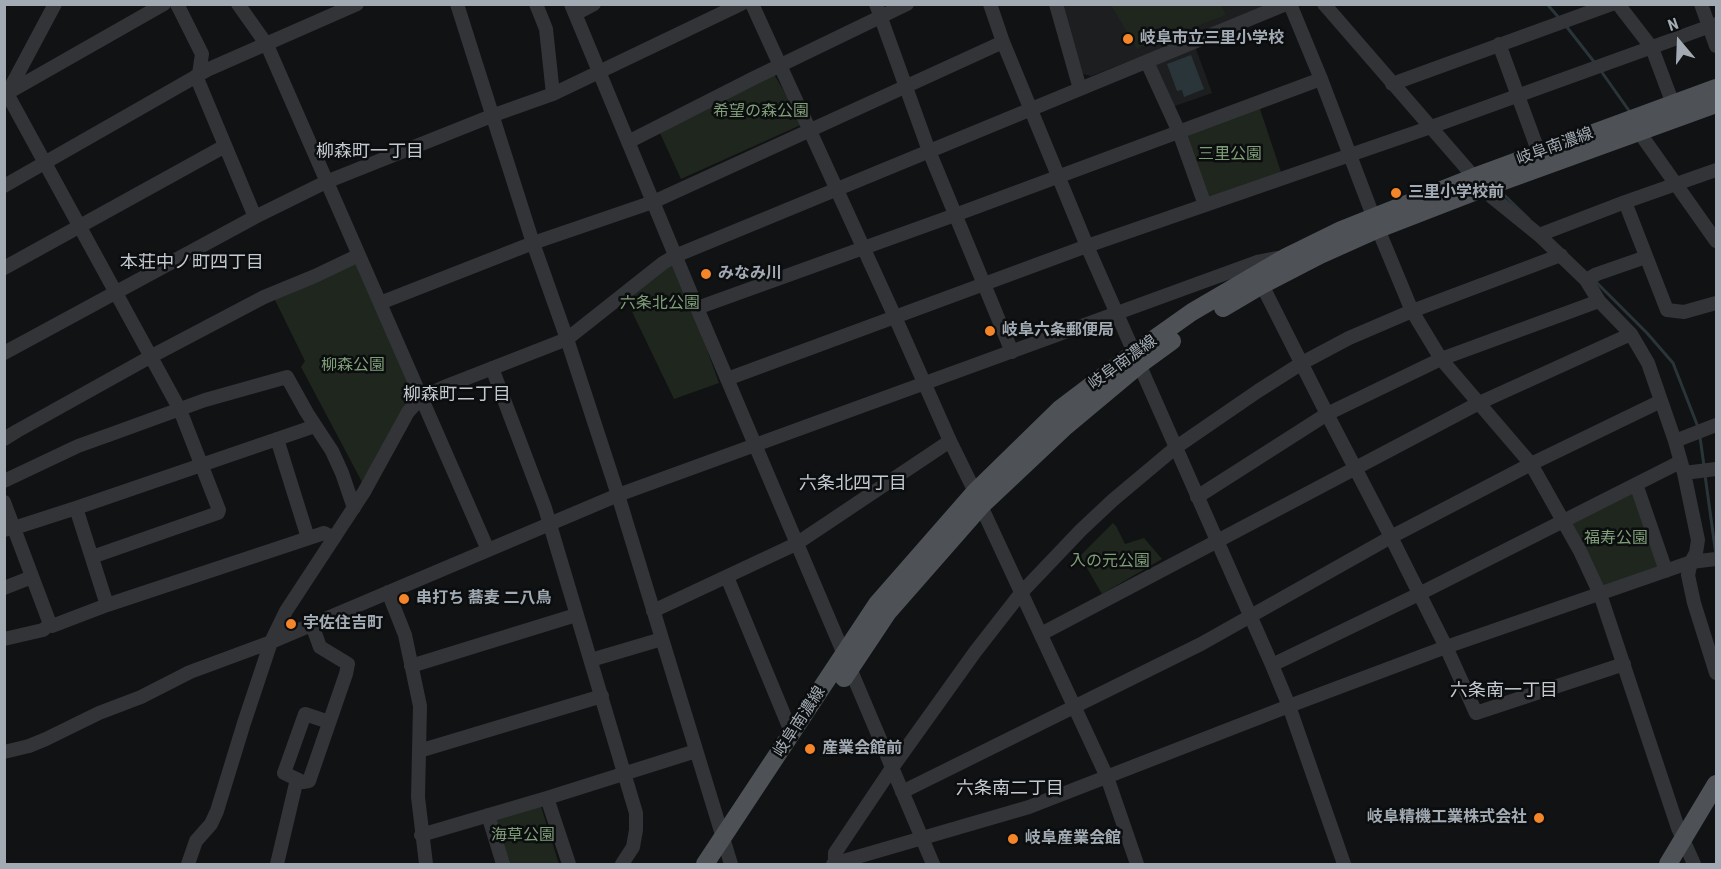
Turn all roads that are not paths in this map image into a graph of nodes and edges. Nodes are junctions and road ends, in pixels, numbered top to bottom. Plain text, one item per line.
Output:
1 (55, 4) edge
2 (164, 4) edge
3 (177, 4) edge
4 (238, 4) edge
5 (357, 4) edge
6 (457, 4) edge
7 (536, 4) edge
8 (594, 4) edge
9 (741, 4) edge
10 (752, 4) edge
11 (907, 4) edge
12 (990, 4) edge
13 (1056, 4) edge
14 (1288, 4) edge
15 (1324, 4) edge
16 (1611, 4) edge
17 (1618, 4) edge
18 (1701, 4) edge
19 (573, 9) edge
20 (878, 11) edge
21 (1713, 25) edge
22 (1003, 42) junction
23 (1499, 44) junction
24 (267, 45) junction
25 (1716, 46) edge
26 (1652, 48) junction
27 (1147, 62) junction
28 (780, 66) junction
29 (598, 73) junction
30 (198, 75) junction
31 (1321, 79) junction
32 (1392, 84) junction
33 (905, 87) junction
34 (1716, 88) edge
35 (1080, 89) junction
36 (5, 93) edge
37 (553, 94) junction
38 (1518, 96) junction
39 (1673, 104) junction
40 (1716, 104) edge
41 (1031, 110) junction
42 (494, 116) junction
43 (1431, 127) junction
44 (810, 130) junction
45 (1179, 132) junction
46 (1638, 132) junction
47 (628, 142) junction
48 (225, 146) junction
49 (929, 151) junction
50 (1539, 153) junction
51 (1350, 154) junction
52 (46, 162) junction
53 (1716, 170) edge
54 (1058, 177) junction
55 (326, 182) junction
56 (1479, 182) junction
57 (1676, 185) junction
58 (4, 186) edge
59 (837, 189) junction
60 (653, 202) junction
61 (1625, 202) junction
62 (1205, 205) junction
63 (955, 215) junction
64 (255, 217) junction
65 (1376, 223) junction
66 (80, 226) junction
67 (1539, 235) junction
68 (1716, 241) edge
69 (533, 243) junction
70 (1088, 246) junction
71 (864, 248) junction
72 (359, 255) junction
73 (1561, 255) junction
74 (675, 256) junction
75 (1286, 257) junction
76 (1646, 257) junction
77 (4, 268) edge
78 (1586, 280) junction
79 (984, 285) junction
80 (1262, 285) junction
81 (115, 292) junction
82 (1599, 301) junction
83 (380, 303) junction
84 (1716, 303) edge
85 (697, 308) junction
86 (1412, 311) junction
87 (1116, 313) junction
88 (895, 317) junction
89 (1631, 334) junction
90 (567, 339) junction
91 (1012, 352) junction
92 (4, 353) edge
93 (150, 357) junction
94 (1441, 358) junction
95 (1137, 359) junction
96 (1302, 363) junction
97 (492, 368) junction
98 (727, 379) junction
99 (924, 383) junction
100 (421, 398) junction
101 (1661, 401) junction
102 (1479, 403) junction
103 (180, 410) junction
104 (1327, 414) junction
105 (1716, 425) edge
106 (315, 426) junction
107 (4, 439) edge
108 (277, 439) junction
109 (950, 441) junction
110 (1675, 441) junction
111 (754, 446) junction
112 (1175, 448) junction
113 (202, 464) junction
114 (1531, 464) junction
115 (1682, 467) junction
116 (1356, 468) junction
117 (1716, 469) edge
118 (4, 481) edge
119 (1636, 484) junction
120 (618, 495) junction
121 (1197, 497) junction
122 (978, 499) junction
123 (4, 502) edge
124 (352, 504) junction
125 (76, 508) junction
126 (1564, 521) junction
127 (550, 524) junction
128 (9, 529) edge
129 (1391, 537) junction
130 (308, 538) junction
131 (334, 538) junction
132 (1216, 541) junction
133 (796, 544) junction
134 (488, 550) junction
135 (92, 557) junction
136 (1716, 559) edge
137 (1691, 562) junction
138 (1666, 571) junction
139 (32, 577) junction
140 (727, 577) junction
141 (4, 588) edge
142 (388, 592) junction
143 (1022, 593) junction
144 (1419, 594) junction
145 (1600, 594) junction
146 (107, 605) junction
147 (654, 611) junction
148 (576, 615) junction
149 (1250, 616) junction
150 (50, 624) junction
151 (312, 625) junction
152 (1041, 634) junction
153 (4, 639) edge
154 (662, 639) junction
155 (271, 642) junction
156 (1446, 647) junction
157 (591, 660) junction
158 (847, 661) junction
159 (1624, 664) junction
160 (1272, 665) junction
161 (411, 666) junction
162 (1716, 674) edge
163 (602, 696) junction
164 (1075, 706) junction
165 (1288, 706) junction
166 (329, 722) junction
167 (792, 734) junction
168 (419, 751) junction
169 (696, 751) junction
170 (4, 752) edge
171 (892, 768) junction
172 (624, 772) junction
173 (1107, 777) junction
174 (297, 779) junction
175 (1716, 784) edge
176 (902, 792) junction
177 (547, 798) junction
178 (488, 815) junction
179 (421, 836) junction
180 (922, 838) junction
181 (1684, 839) junction
182 (725, 855) edge
183 (188, 864) edge
184 (277, 864) edge
185 (426, 864) edge
186 (503, 864) edge
187 (568, 864) edge
188 (622, 864) edge
189 (705, 864) edge
190 (834, 864) edge
191 (933, 864) edge
192 (1137, 864) edge
193 (1344, 864) edge
194 (1668, 864) edge
195 (1694, 864) edge

1 - 36 street
2 - 36 street
3 - 30 street
4 - 24 street
5 - 24 street
6 - 42 street
7 - 37 street
8 - 19 street
9 - 29 street
10 - 28 street
11 - 20 street
12 - 22 street
13 - 35 street
14 - 27 street
14 - 31 street
15 - 32 street
16 - 23 street
17 - 26 street
18 - 21 street
19 - 29 street
20 - 28 street
20 - 33 street
21 - 25 street
21 - 26 street
22 - 33 street
22 - 41 street
23 - 32 street
23 - 38 street
24 - 30 street
24 - 55 street
26 - 38 street
26 - 39 street
27 - 35 street
27 - 45 street
28 - 44 street
28 - 47 street
29 - 37 street
29 - 47 street
30 - 48 street
30 - 52 street
31 - 45 street
31 - 51 street
32 - 43 street
33 - 44 street
33 - 49 street
34 - 39 main road, 岐阜南濃線
35 - 41 street
36 - 52 street
37 - 42 street
38 - 43 street
38 - 50 street
39 - 50 main road, 岐阜南濃線
40 - 46 main road, 岐阜南濃線
41 - 49 street
41 - 54 street
42 - 55 street
42 - 69 street
43 - 51 street
43 - 56 street
44 - 59 street
44 - 60 street
45 - 54 street
45 - 62 street
46 - 56 main road, 岐阜南濃線
46 - 57 street
47 - 60 street
48 - 64 street
48 - 66 street
49 - 59 street
49 - 63 street
50 - 56 main road, 岐阜南濃線
51 - 62 street
51 - 65 street
52 - 58 street
52 - 66 street
53 - 57 street
54 - 63 street
54 - 70 street
55 - 64 street
55 - 72 street
56 - 65 main road, 岐阜南濃線
56 - 67 street
57 - 61 street
57 - 68 street
59 - 71 street
59 - 74 street
60 - 69 street
60 - 74 street
61 - 67 street
61 - 76 street
62 - 70 street
63 - 71 street
63 - 79 street
64 - 81 street
65 - 75 main road, 岐阜南濃線
65 - 80 main road, 岐阜南濃線
65 - 86 street
66 - 77 street
66 - 81 street
67 - 73 street
69 - 83 street
69 - 90 street
70 - 79 street
70 - 87 street
71 - 85 street
71 - 88 street
72 - 83 street
72 - 93 street
73 - 78 street
73 - 86 street
74 - 85 street
74 - 90 street
75 - 87 street
75 - 95 main road, 岐阜南濃線
76 - 78 street
76 - 84 street
78 - 82 street
79 - 88 street
79 - 91 street
80 - 95 main road, 岐阜南濃線
80 - 96 street
81 - 92 street
81 - 93 street
82 - 89 street
82 - 94 street
83 - 100 street
85 - 98 street
86 - 94 street
86 - 96 street
87 - 91 street
87 - 95 street
88 - 98 street
88 - 99 street
89 - 101 street
89 - 102 street
90 - 97 street
90 - 120 street
91 - 99 street
93 - 103 street
93 - 107 street
94 - 102 street
94 - 104 street
95 - 112 street
95 - 122 main road, 岐阜南濃線
96 - 104 street
96 - 112 street
97 - 100 street
97 - 127 street
98 - 111 street
99 - 109 street
99 - 111 street
100 - 124 street
100 - 134 street
101 - 110 street
101 - 114 street
102 - 114 street
102 - 116 street
103 - 106 street
103 - 113 street
103 - 118 street
104 - 116 street
104 - 121 street
105 - 110 street
106 - 108 street
106 - 124 street
108 - 113 street
108 - 130 street
109 - 122 street
109 - 133 street
110 - 115 street
111 - 120 street
111 - 133 street
112 - 121 street
112 - 143 street
113 - 125 street
113 - 135 street
114 - 126 street
114 - 129 street
115 - 117 street
115 - 119 street
115 - 137 street
116 - 129 street
116 - 132 street
119 - 126 street
119 - 138 street
120 - 127 street
120 - 147 street
121 - 132 street
122 - 143 street
122 - 158 main road, 岐阜南濃線
123 - 128 street
124 - 131 street
125 - 128 street
125 - 135 street
126 - 144 street
126 - 145 street
127 - 134 street
127 - 148 street
128 - 139 street
129 - 144 street
129 - 149 street
130 - 131 street
130 - 146 street
131 - 155 street
132 - 149 street
132 - 152 street
133 - 140 street
133 - 158 street
134 - 142 street
135 - 146 street
136 - 137 street
137 - 138 street
137 - 162 street
138 - 145 street
139 - 141 street
139 - 150 street
140 - 147 street
140 - 167 street
142 - 151 street
142 - 161 street
143 - 152 street
143 - 171 street
144 - 156 street
144 - 160 street
145 - 156 street
145 - 159 street
146 - 150 street
147 - 154 street
148 - 157 street
148 - 161 street
149 - 160 street
149 - 164 street
150 - 153 street
151 - 155 street
151 - 166 street
152 - 164 street
154 - 157 street
154 - 169 street
155 - 170 street
155 - 183 street
156 - 159 street
156 - 165 street
157 - 163 street
158 - 167 main road, 岐阜南濃線
158 - 171 street
158 - 182 main road, 岐阜南濃線
159 - 181 street
160 - 165 street
161 - 168 street
163 - 168 street
163 - 172 street
164 - 173 street
164 - 176 street
165 - 173 street
165 - 193 street
166 - 174 street
166 - 174 street
167 - 182 main road, 岐阜南濃線
168 - 179 street
169 - 172 street
169 - 182 street
171 - 176 street
171 - 190 street
172 - 177 street
172 - 188 street
173 - 180 street
173 - 192 street
174 - 184 street
175 - 181 main road
176 - 180 street
177 - 178 street
177 - 187 street
178 - 179 street
178 - 186 street
179 - 185 street
180 - 190 street
180 - 191 street
181 - 194 main road
181 - 195 street
182 - 189 main road, 岐阜南濃線

